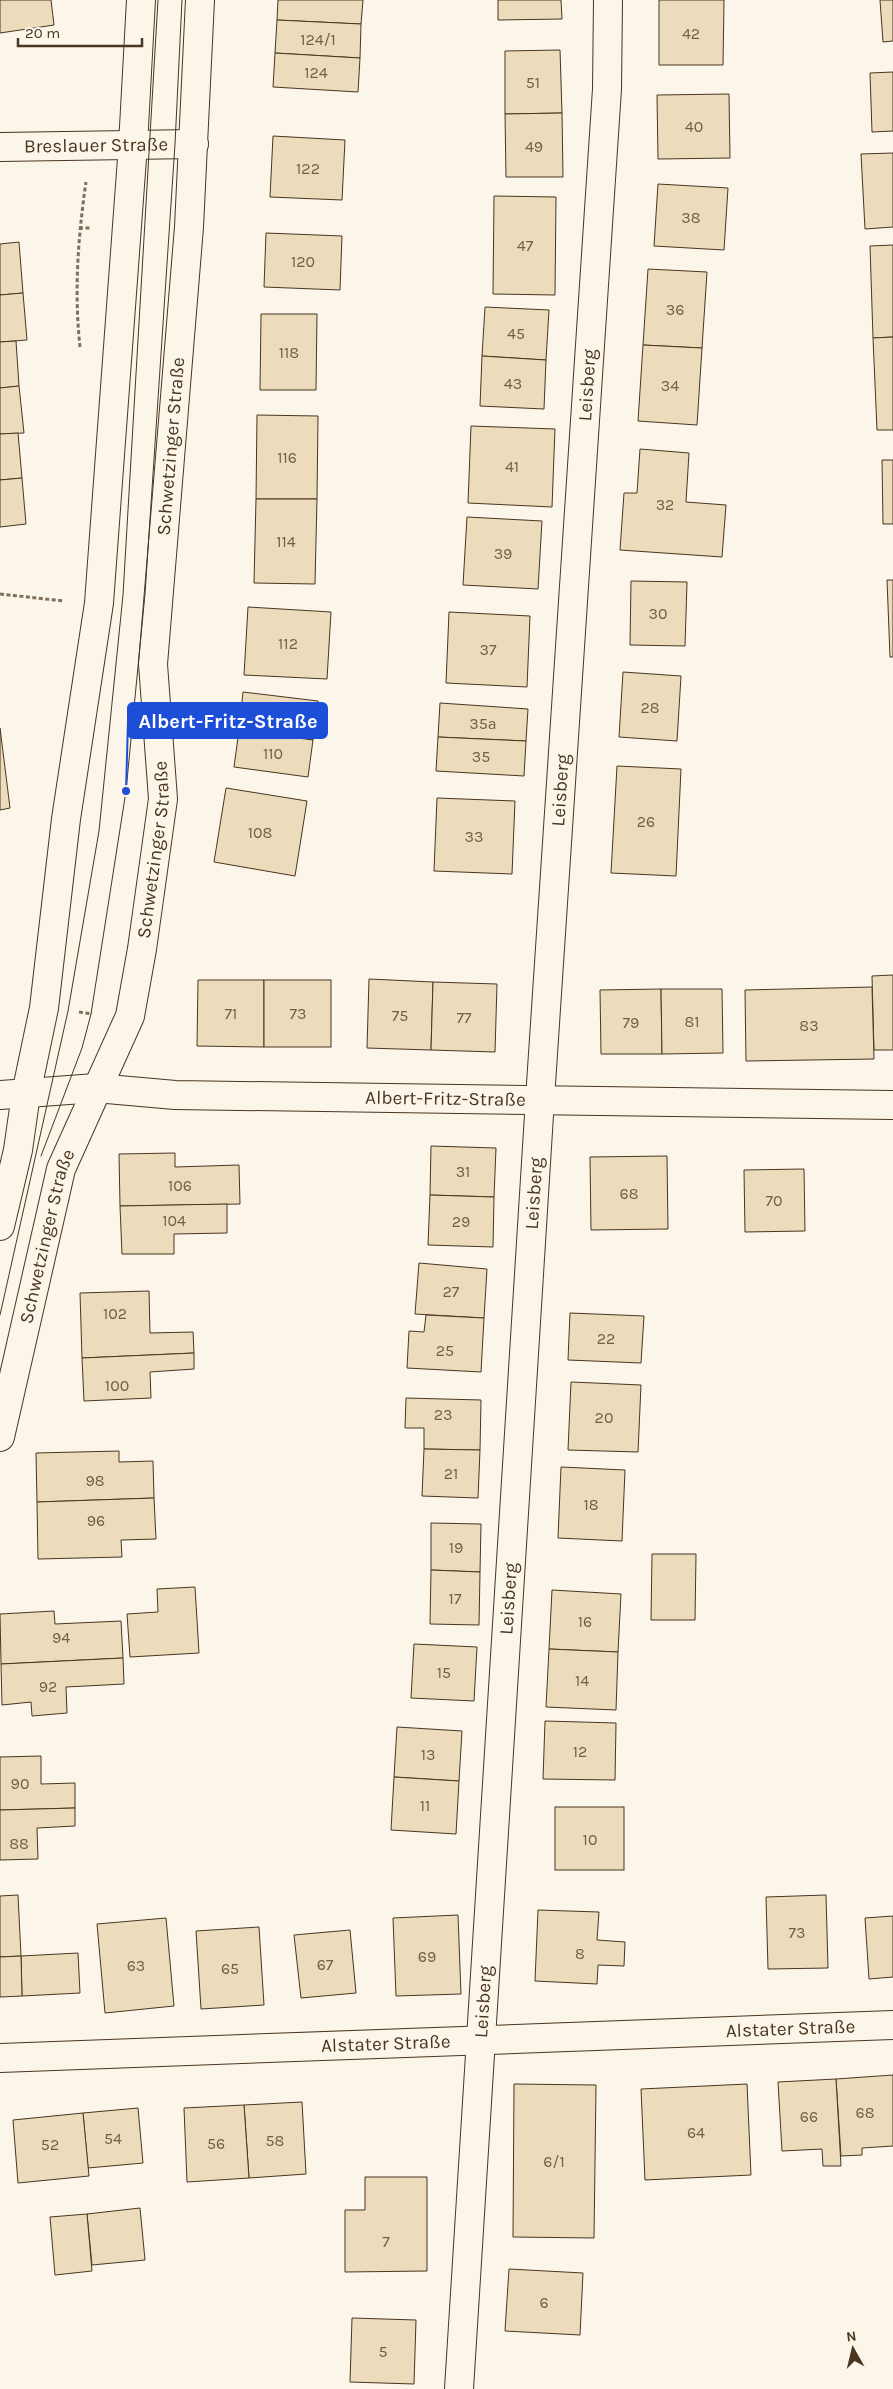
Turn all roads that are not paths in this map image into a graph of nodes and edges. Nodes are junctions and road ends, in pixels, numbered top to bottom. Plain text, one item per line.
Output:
1 (140, 0) edge
2 (200, 0) edge
3 (608, 0) edge
4 (194, 144) junction
5 (133, 145) junction
6 (0, 147) edge
7 (96, 1088) junction
8 (13, 1094) edge
9 (540, 1099) junction
10 (893, 1105) edge
11 (0, 1226) edge
12 (0, 1437) edge
13 (893, 2026) edge
14 (482, 2039) junction
15 (0, 2058) edge
16 (459, 2389) edge

1 - 5 street
2 - 4 street, Schwetzinger Straße
3 - 9 street, Leisberg
4 - 5 street, Breslauer Straße
4 - 7 street, Schwetzinger Straße
5 - 6 street, Breslauer Straße
5 - 8 street
7 - 8 street, Albert-Fritz-Straße
7 - 9 street, Albert-Fritz-Straße
7 - 12 street, Schwetzinger Straße
8 - 11 street
9 - 10 street, Albert-Fritz-Straße
9 - 14 street, Leisberg
13 - 14 street, Alstater Straße
14 - 15 street, Alstater Straße
14 - 16 street, Leisberg

